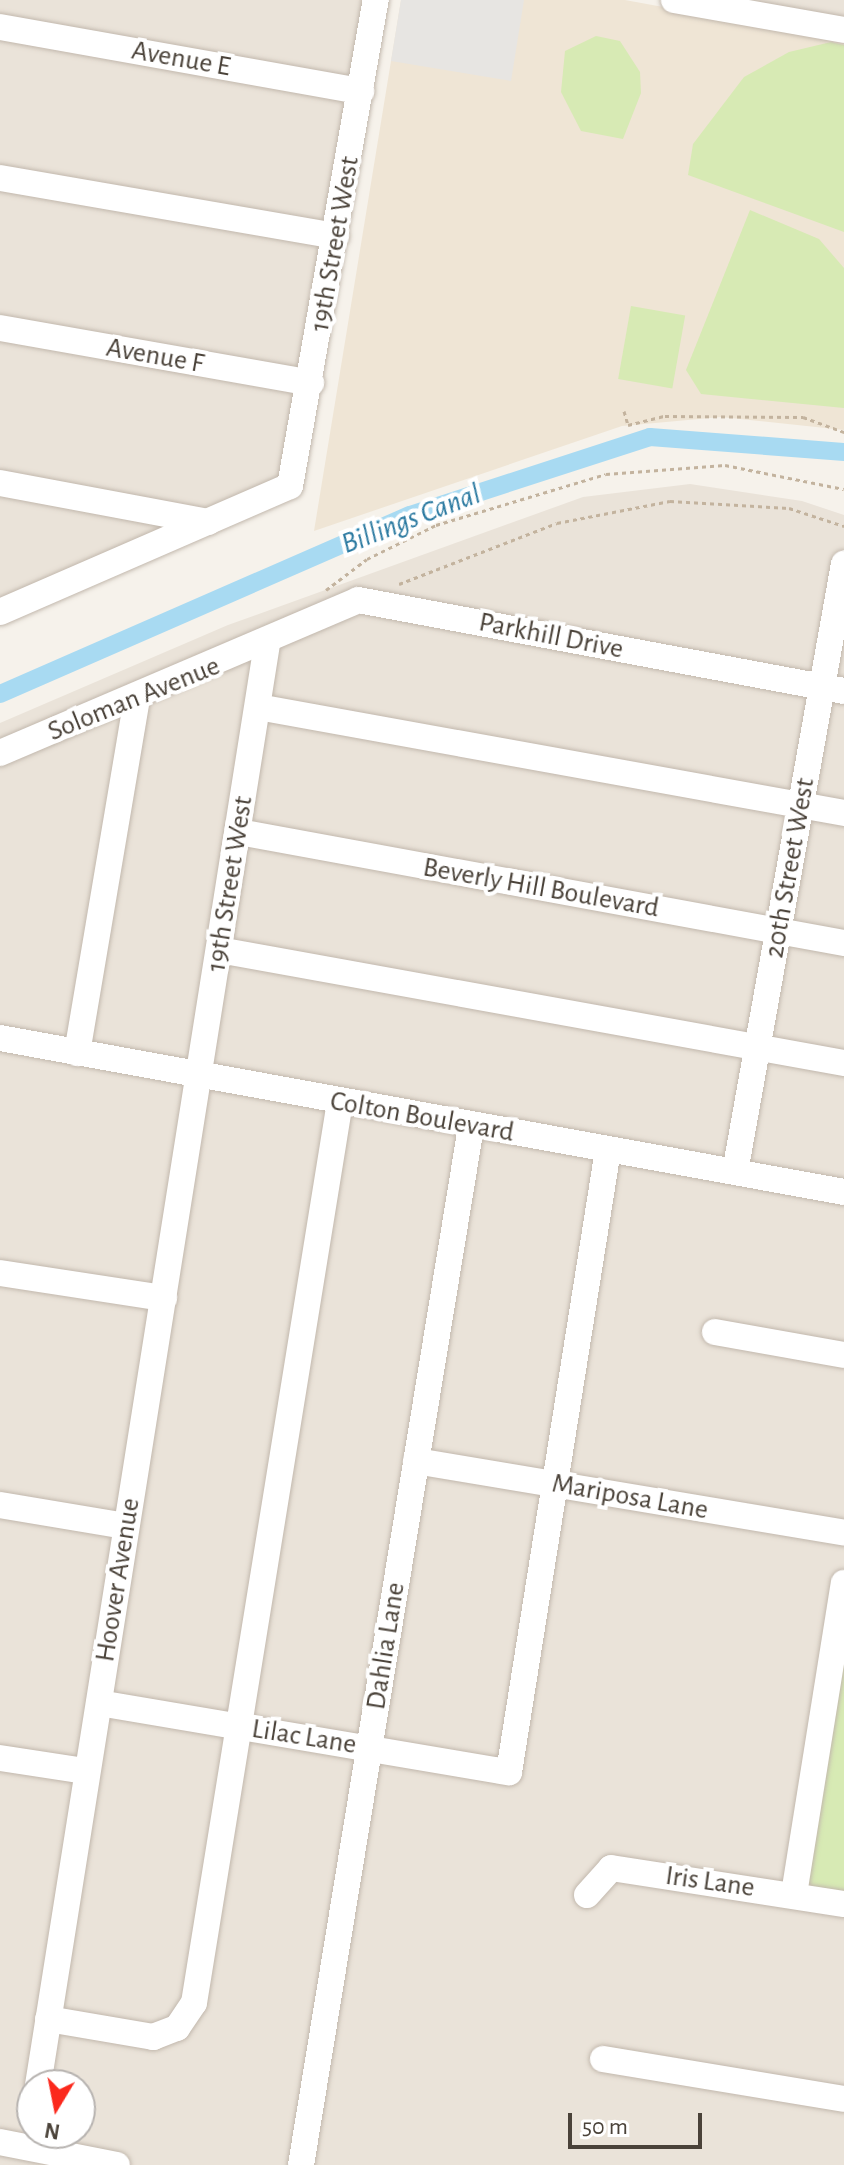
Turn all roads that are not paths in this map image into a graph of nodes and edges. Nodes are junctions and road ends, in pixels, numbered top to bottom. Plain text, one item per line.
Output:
1 (376, 0) edge
2 (674, 0) edge
3 (0, 27) edge
4 (844, 30) edge
5 (361, 91) junction
6 (0, 178) edge
7 (336, 236) junction
8 (0, 328) edge
9 (311, 383) junction
10 (0, 483) edge
11 (208, 522) junction
12 (844, 564) edge
13 (0, 612) edge
14 (267, 644) junction
15 (834, 689) edge
16 (137, 698) junction
17 (258, 707) junction
18 (0, 753) edge
19 (801, 805) junction
20 (844, 813) edge
21 (239, 832) junction
22 (778, 932) junction
23 (844, 943) edge
24 (219, 950) junction
25 (0, 1038) edge
26 (756, 1047) junction
27 (77, 1053) junction
28 (844, 1063) edge
29 (199, 1076) junction
30 (340, 1102) junction
31 (471, 1127) junction
32 (608, 1150) junction
33 (735, 1172) junction
34 (844, 1192) edge
35 (0, 1273) edge
36 (164, 1298) junction
37 (715, 1332) dead end
38 (844, 1355) edge
39 (416, 1461) junction
40 (555, 1485) junction
41 (0, 1505) edge
42 (125, 1526) junction
43 (844, 1533) edge
44 (844, 1583) edge
45 (99, 1703) junction
46 (239, 1726) junction
47 (369, 1748) junction
48 (0, 1758) edge
49 (85, 1771) junction
50 (794, 1894) junction
51 (587, 1895) dead end
52 (844, 1904) edge
53 (48, 2019) junction
54 (603, 2059) dead end
55 (40, 2069) edge
56 (844, 2099) edge
57 (43, 2149) edge
58 (117, 2165) edge
59 (301, 2165) edge

1 - 5 street, 19th Street West
2 - 4 street
3 - 5 street, Avenue E
5 - 7 street, 19th Street West
6 - 7 street
7 - 9 street, 19th Street West
8 - 9 street, Avenue F
9 - 11 street, 19th Street West
10 - 11 street
11 - 13 street
12 - 15 street, 20th Street West
14 - 15 street, Parkhill Drive
14 - 16 street, Soloman Avenue
14 - 17 street, 19th Street West
15 - 19 street, 20th Street West
16 - 18 street, Soloman Avenue
16 - 27 street
17 - 19 street
17 - 21 street, 19th Street West
19 - 20 street
19 - 22 street, 20th Street West
21 - 22 street, Beverly Hill Boulevard
21 - 24 street, 19th Street West
22 - 23 street, Beverly Hill Boulevard
22 - 26 street, 20th Street West
24 - 26 street
24 - 29 street, 19th Street West
25 - 27 street, Colton Boulevard
26 - 28 street
26 - 33 street, 20th Street West
27 - 29 street, Colton Boulevard
29 - 30 street, Colton Boulevard
29 - 36 street, Hoover Avenue
30 - 31 street, Colton Boulevard
30 - 46 street
31 - 32 street, Colton Boulevard
31 - 39 street, Dahlia Lane
32 - 33 street, Colton Boulevard
32 - 40 street
33 - 34 street, Colton Boulevard
35 - 36 street
36 - 42 street, Hoover Avenue
37 - 38 street
39 - 40 street, Mariposa Lane
39 - 47 street, Dahlia Lane
40 - 43 street, Mariposa Lane
40 - 47 street, Lilac Lane
41 - 42 street
42 - 45 street, Hoover Avenue
44 - 50 street
45 - 46 street, Lilac Lane
45 - 49 street, Hoover Avenue
46 - 47 street, Lilac Lane
46 - 53 street
47 - 59 street, Dahlia Lane
48 - 49 street
49 - 53 street, Hoover Avenue
50 - 51 street, Iris Lane
50 - 52 street, Iris Lane
53 - 55 street, Hoover Avenue
54 - 56 street
57 - 58 street

